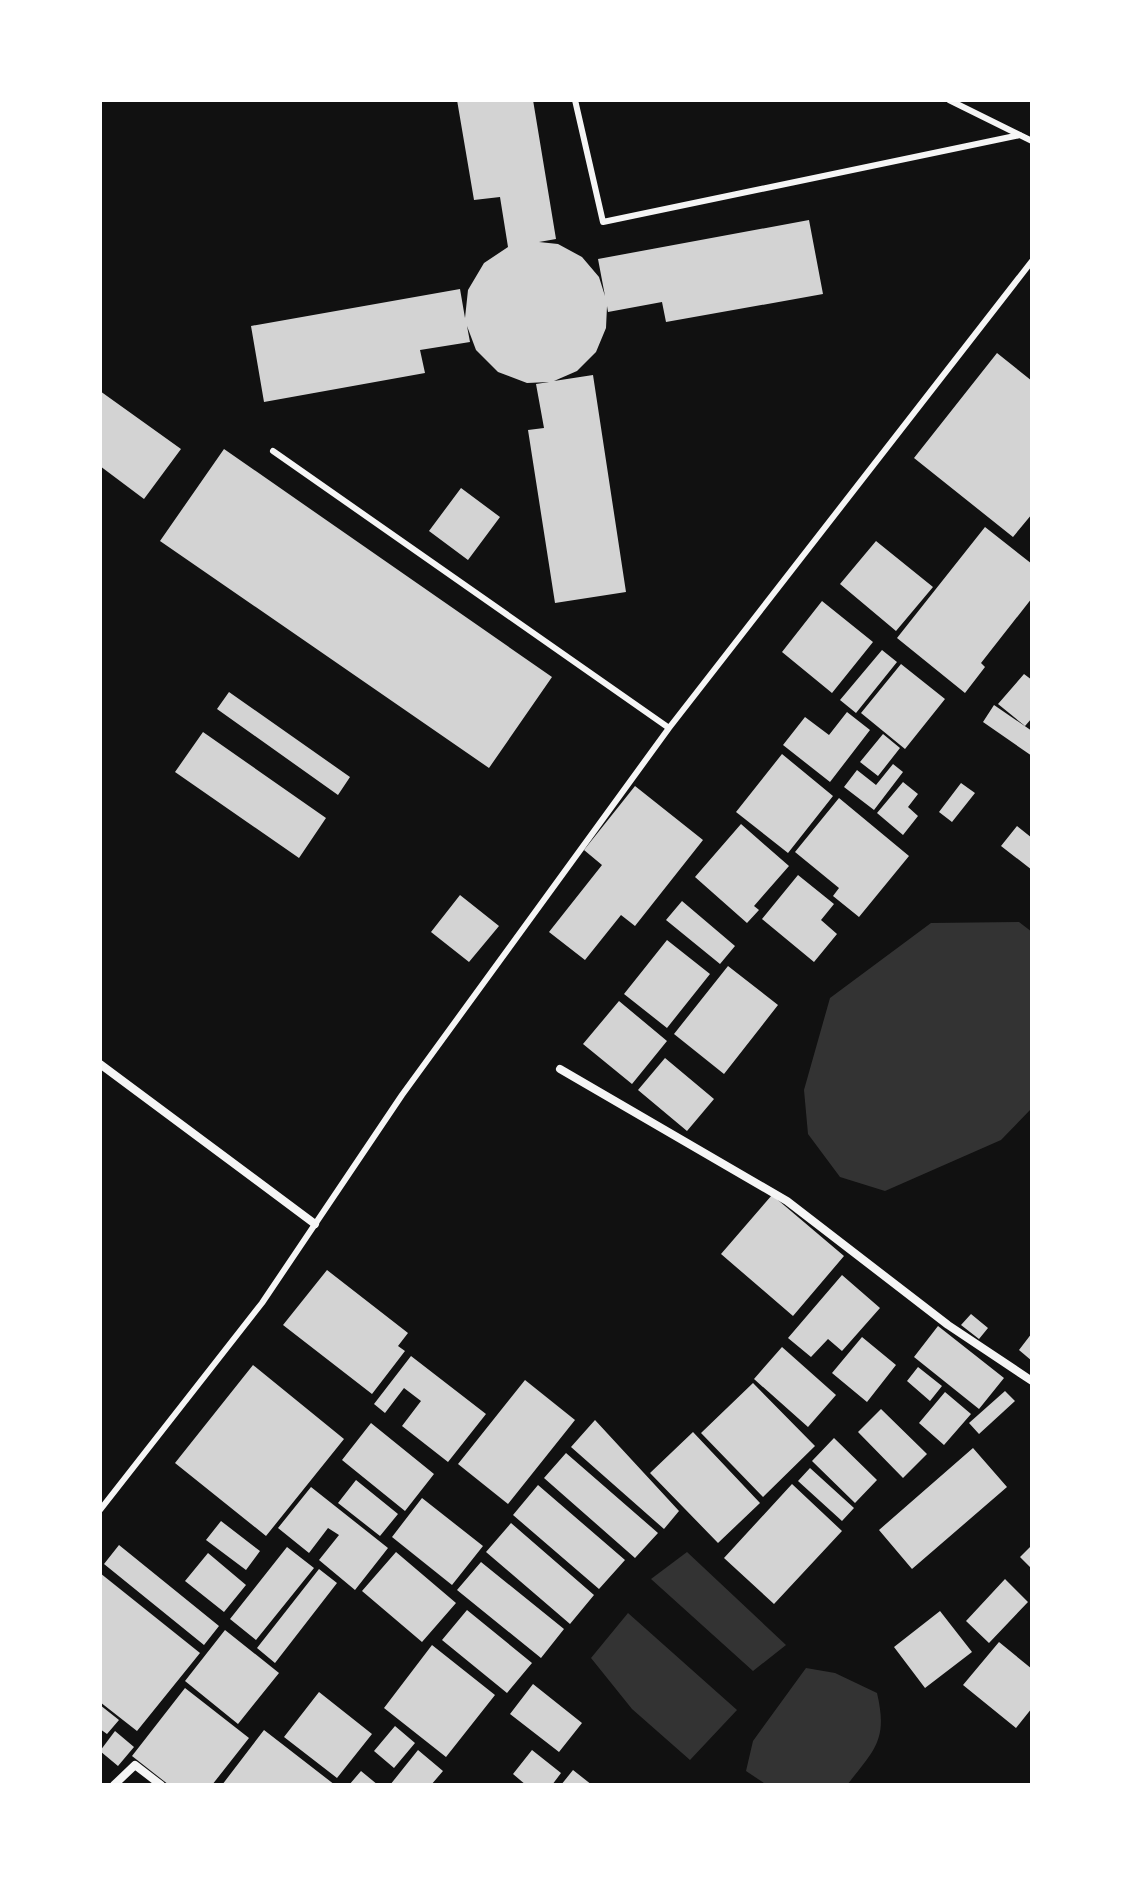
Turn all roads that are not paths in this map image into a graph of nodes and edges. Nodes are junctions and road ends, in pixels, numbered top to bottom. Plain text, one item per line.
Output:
1 (575, 100) edge
2 (949, 100) edge
3 (1020, 135) junction
4 (1032, 141) edge
5 (1032, 261) edge
6 (273, 451) dead end
7 (669, 728) junction
8 (100, 1064) edge
9 (560, 1069) dead end
10 (315, 1224) junction
11 (1032, 1381) edge
12 (100, 1510) edge
13 (114, 1785) edge
14 (161, 1785) edge

1 - 3 lane
2 - 3 lane
3 - 4 lane
5 - 7 lane
6 - 7 lane
7 - 10 lane
8 - 10 street
9 - 11 street
10 - 12 lane
13 - 14 street

